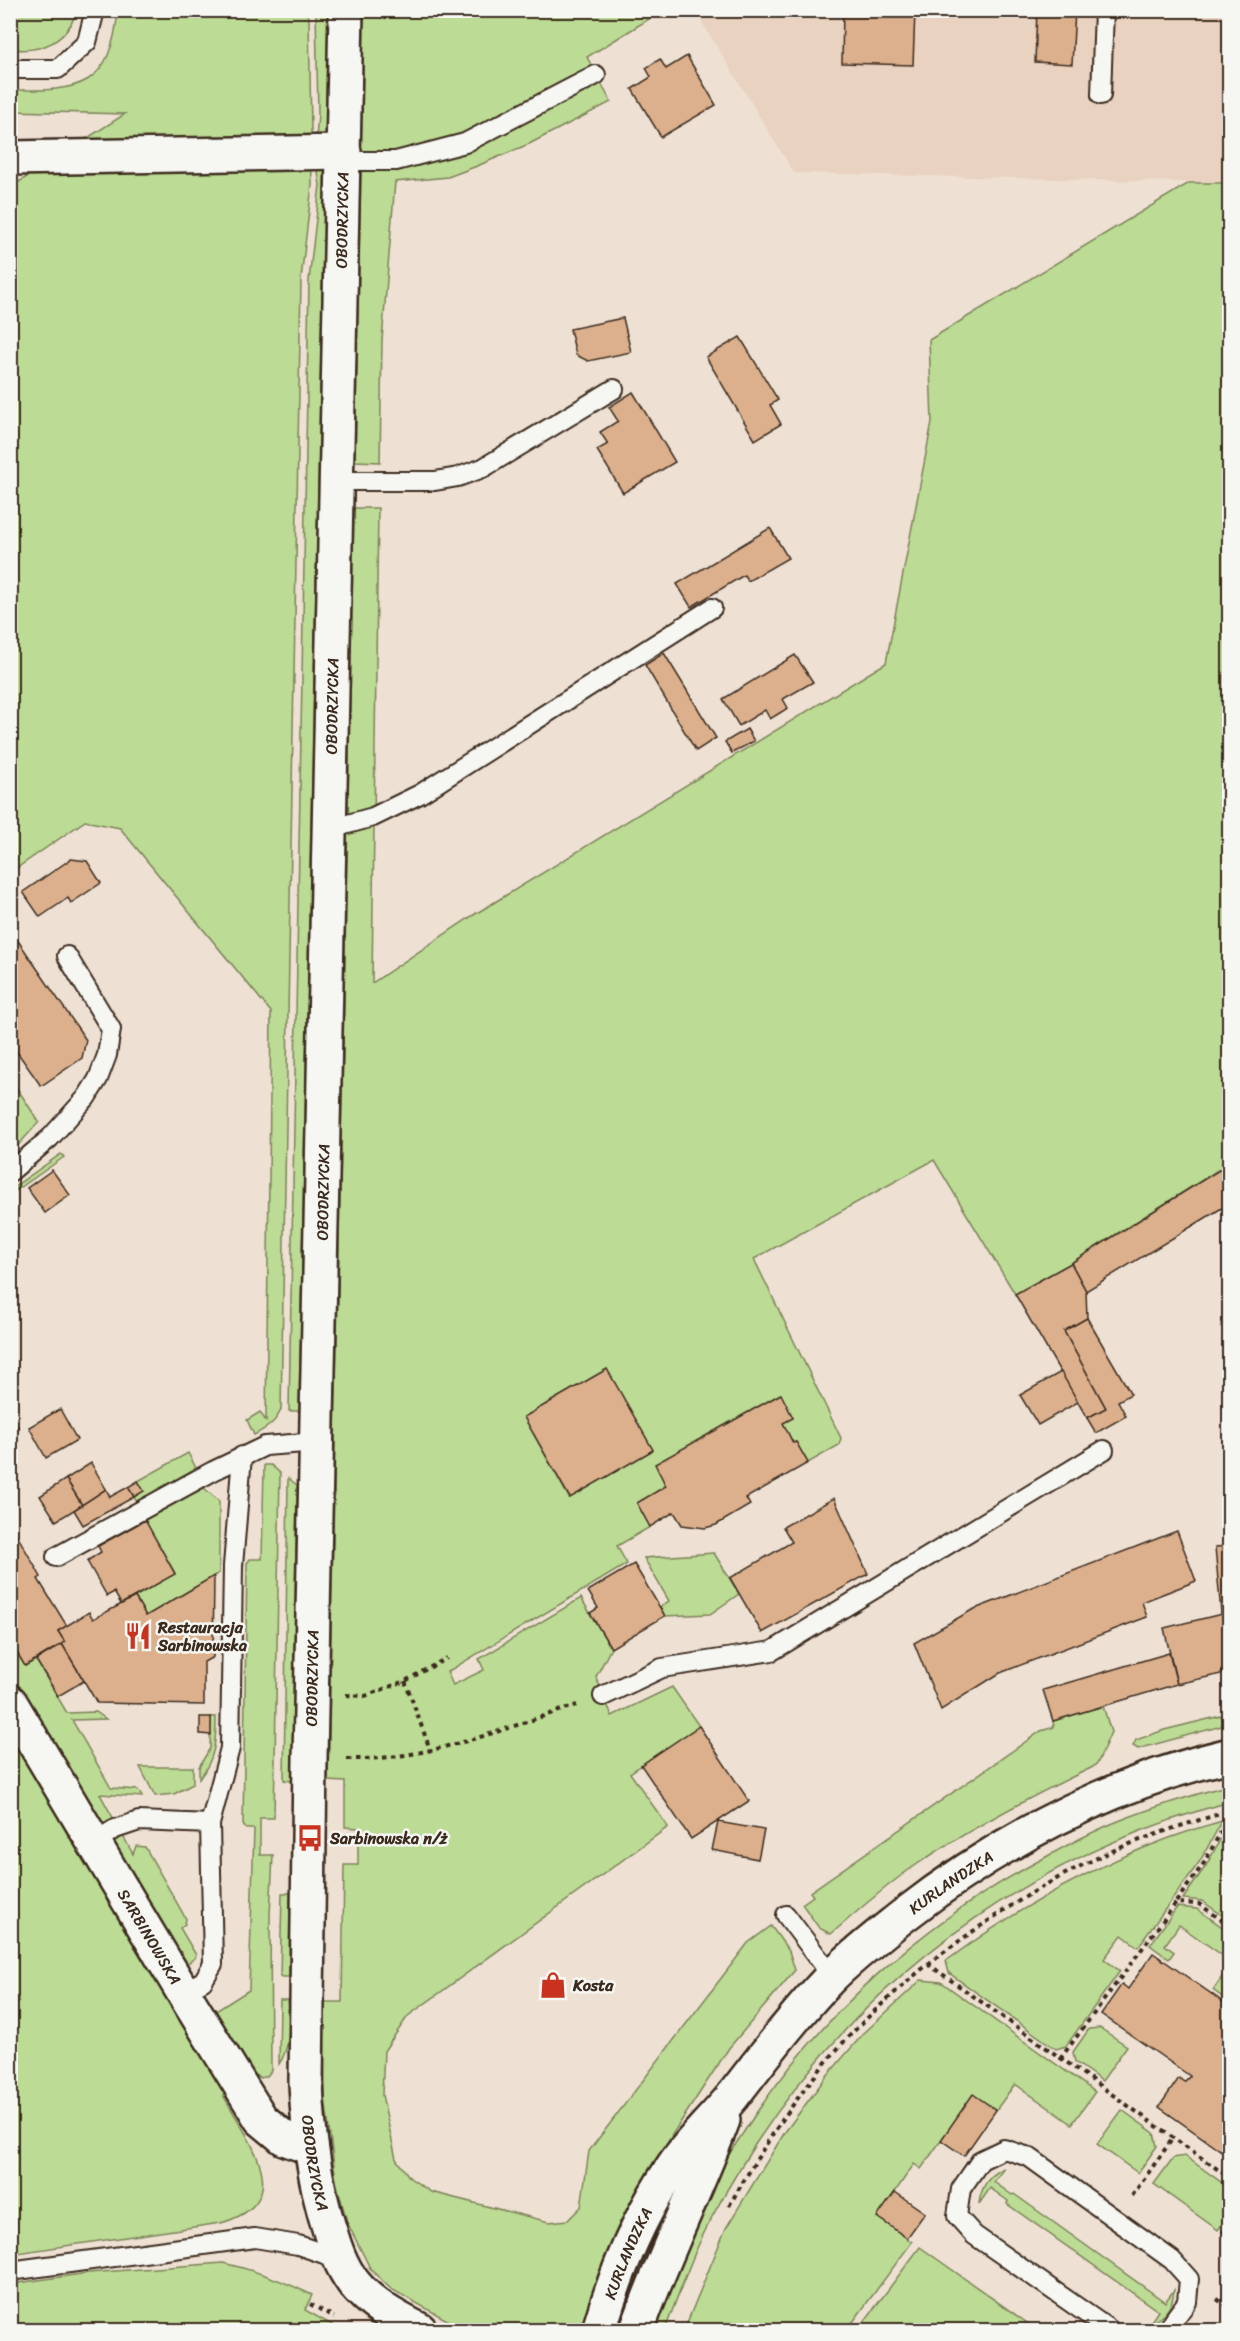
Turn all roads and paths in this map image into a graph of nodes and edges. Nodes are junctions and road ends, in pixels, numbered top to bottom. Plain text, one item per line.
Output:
1 (95, 10) edge
2 (346, 10) edge
3 (1104, 10) edge
4 (10, 69) edge
5 (596, 75) dead end
6 (1101, 94) dead end
7 (344, 157) junction
8 (10, 158) edge
9 (614, 389) dead end
10 (336, 481) junction
11 (712, 608) dead end
12 (330, 829) junction
13 (67, 956) dead end
14 (10, 1172) edge
15 (318, 1442) junction
16 (1104, 1450) dead end
17 (242, 1456) junction
18 (56, 1557) dead end
19 (447, 1658) dead end
20 (405, 1681) junction
21 (311, 1693) junction
22 (603, 1696) joint
23 (10, 1702) edge
24 (431, 1752) junction
25 (1230, 1755) edge
26 (310, 1758) junction
27 (1230, 1813) edge
28 (210, 1824) junction
29 (94, 1842) junction
30 (1176, 1903) junction
31 (786, 1915) dead end
32 (1230, 1926) edge
33 (928, 1964) junction
34 (832, 1976) junction
35 (183, 1992) junction
36 (1060, 2059) junction
37 (732, 2096) junction
38 (1173, 2138) junction
39 (311, 2148) junction
40 (1230, 2178) edge
41 (725, 2214) dead end
42 (1116, 2219) junction
43 (1230, 2224) edge
44 (1222, 2234) dead end
45 (339, 2259) junction
46 (10, 2271) edge
47 (1217, 2299) dead end
48 (1230, 2308) edge
49 (420, 2331) edge
50 (599, 2331) edge
51 (637, 2331) edge
52 (1110, 2331) edge
53 (1166, 2331) edge

1 - 4 lane
2 - 7 street, OBODRZYCKA
3 - 6 lane
5 - 7 lane
7 - 8 street
7 - 10 street, OBODRZYCKA
9 - 10 lane
10 - 12 street, OBODRZYCKA
11 - 12 lane
12 - 15 street, OBODRZYCKA
13 - 14 lane
15 - 17 lane
15 - 21 street, OBODRZYCKA
16 - 22 lane
17 - 18 lane
17 - 28 lane
19 - 20 path
20 - 21 path
20 - 24 path
21 - 26 street, OBODRZYCKA
22 - 24 path
23 - 29 street, SARBINOWSKA
24 - 26 path
25 - 34 street, KURLANDZKA
26 - 39 street, OBODRZYCKA
27 - 30 path
27 - 33 path
28 - 29 lane
28 - 35 lane
29 - 35 street, SARBINOWSKA
30 - 32 path
30 - 36 path
31 - 34 lane
33 - 36 path
33 - 41 path
34 - 37 street, KURLANDZKA
35 - 39 street, SARBINOWSKA
36 - 38 path
37 - 50 street, KURLANDZKA
37 - 51 street, KURLANDZKA
38 - 40 path
38 - 42 path
39 - 45 street, OBODRZYCKA
42 - 52 lane
42 - 53 lane
43 - 44 path
45 - 46 lane
45 - 49 street, OBODRZYCKA
47 - 48 path

